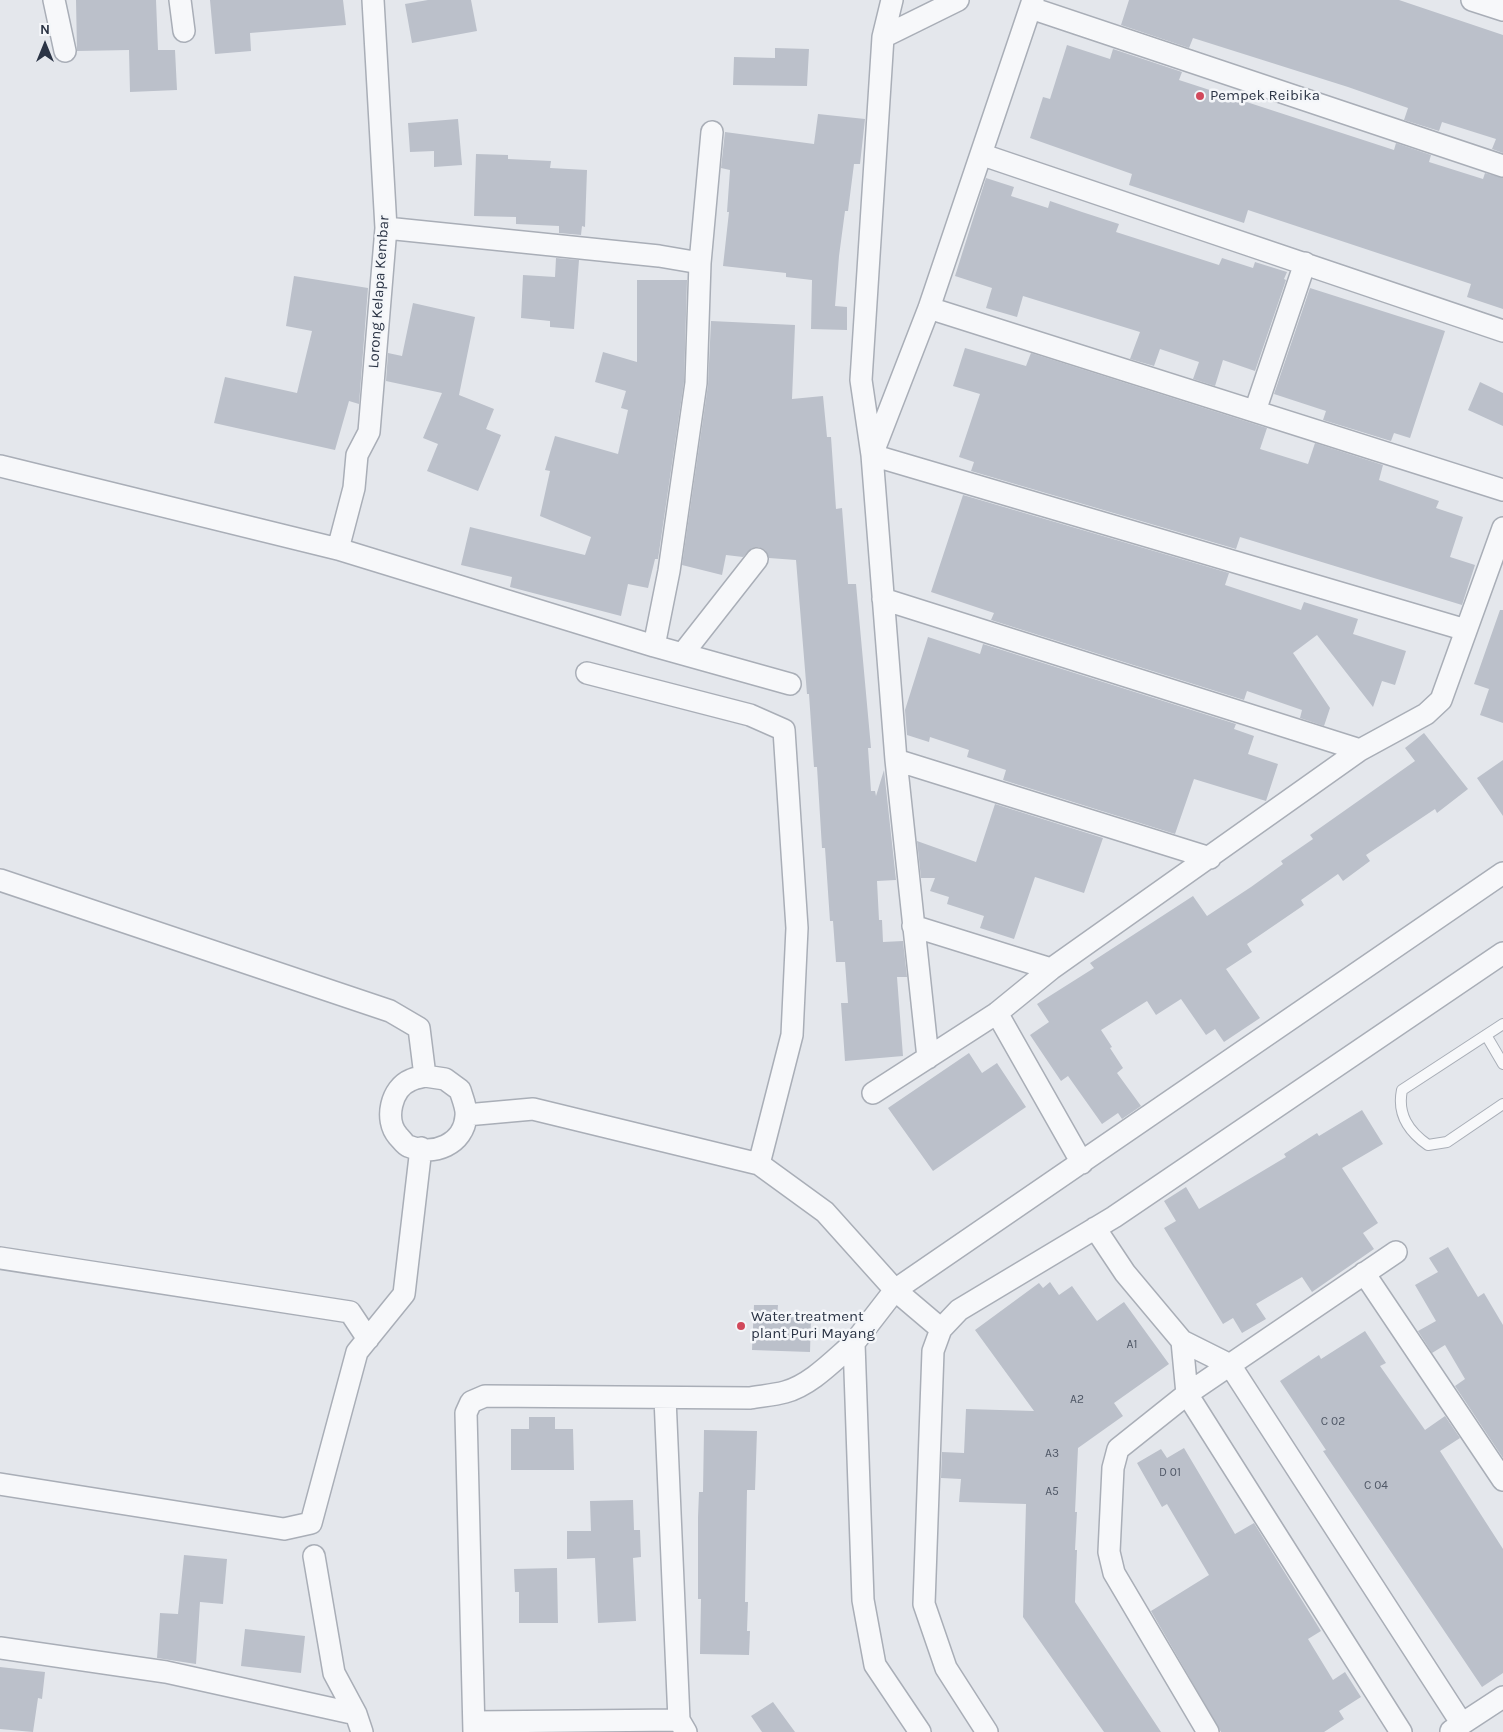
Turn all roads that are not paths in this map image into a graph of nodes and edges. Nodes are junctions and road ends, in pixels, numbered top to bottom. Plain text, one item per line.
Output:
1 (54, 0) edge
2 (180, 0) edge
3 (373, 0) edge
4 (892, 0) edge
5 (958, 0) edge
6 (1472, 0) edge
7 (1032, 4) edge
8 (1503, 10) edge
9 (184, 32) dead end
10 (883, 37) junction
11 (65, 51) dead end
12 (712, 132) dead end
13 (982, 155) junction
14 (1503, 166) edge
15 (386, 228) junction
16 (700, 263) junction
17 (1306, 263) junction
18 (929, 308) junction
19 (1503, 331) edge
20 (1255, 411) junction
21 (872, 456) junction
22 (0, 466) edge
23 (1503, 490) edge
24 (1503, 528) edge
25 (338, 549) junction
26 (757, 560) dead end
27 (883, 600) junction
28 (1466, 630) junction
29 (654, 646) junction
30 (684, 652) junction
31 (587, 673) dead end
32 (790, 684) dead end
33 (1360, 750) junction
34 (896, 760) junction
35 (1210, 858) junction
36 (1503, 873) edge
37 (0, 880) edge
38 (913, 926) junction
39 (1503, 953) edge
40 (1051, 969) junction
41 (997, 1013) junction
42 (1503, 1024) edge
43 (1486, 1035) junction
44 (928, 1058) junction
45 (1503, 1064) edge
46 (426, 1076) junction
47 (873, 1093) dead end
48 (1503, 1104) edge
49 (466, 1115) junction
50 (421, 1148) junction
51 (1082, 1163) junction
52 (759, 1164) junction
53 (1095, 1228) junction
54 (1396, 1252) dead end
55 (0, 1258) edge
56 (1364, 1273) junction
57 (895, 1290) junction
58 (940, 1330) junction
59 (368, 1339) junction
60 (1182, 1341) junction
61 (854, 1343) junction
62 (1230, 1365) junction
63 (1187, 1394) junction
64 (665, 1398) junction
65 (1503, 1480) edge
66 (0, 1484) edge
67 (314, 1556) dead end
68 (0, 1648) edge
69 (1503, 1697) edge
70 (359, 1723) edge
71 (682, 1726) edge
72 (474, 1727) edge
73 (1456, 1728) edge
74 (920, 1732) edge
75 (988, 1732) edge
76 (1208, 1732) edge
77 (1401, 1732) edge

1 - 11 street
2 - 9 street
3 - 15 street, Lorong Kelapa Kembar
4 - 10 street
5 - 10 street
6 - 8 street
7 - 13 street
7 - 14 street
10 - 21 street
12 - 16 street
13 - 17 street
13 - 18 street
15 - 16 street
15 - 25 street, Lorong Kelapa Kembar
16 - 29 street
17 - 19 street
17 - 20 street
18 - 20 street
18 - 21 street
20 - 23 street
21 - 27 street
21 - 28 street
22 - 25 street
24 - 28 street
25 - 29 street
26 - 30 street
27 - 33 street
27 - 34 street
28 - 33 street
29 - 30 street
30 - 32 street
31 - 52 street
33 - 35 street
34 - 35 street
34 - 38 street
35 - 40 street
36 - 51 street
37 - 46 street
38 - 40 street
38 - 44 street
39 - 53 street
40 - 41 street
41 - 44 street
41 - 51 street
42 - 43 lane
43 - 45 lane
43 - 48 lane
44 - 47 street
46 - 49 street
46 - 50 street
49 - 50 street
49 - 52 street
50 - 59 street
51 - 57 street
52 - 57 street
53 - 58 street
53 - 60 street
54 - 56 street
55 - 59 street
56 - 62 street
56 - 65 street
57 - 58 street
57 - 61 street
58 - 75 street
59 - 66 street
60 - 62 street
60 - 63 street
61 - 64 street
61 - 74 street
62 - 63 street
62 - 73 street
63 - 76 street
63 - 77 street
64 - 71 street
64 - 72 street
67 - 70 street
68 - 70 street
69 - 73 street
71 - 72 street

